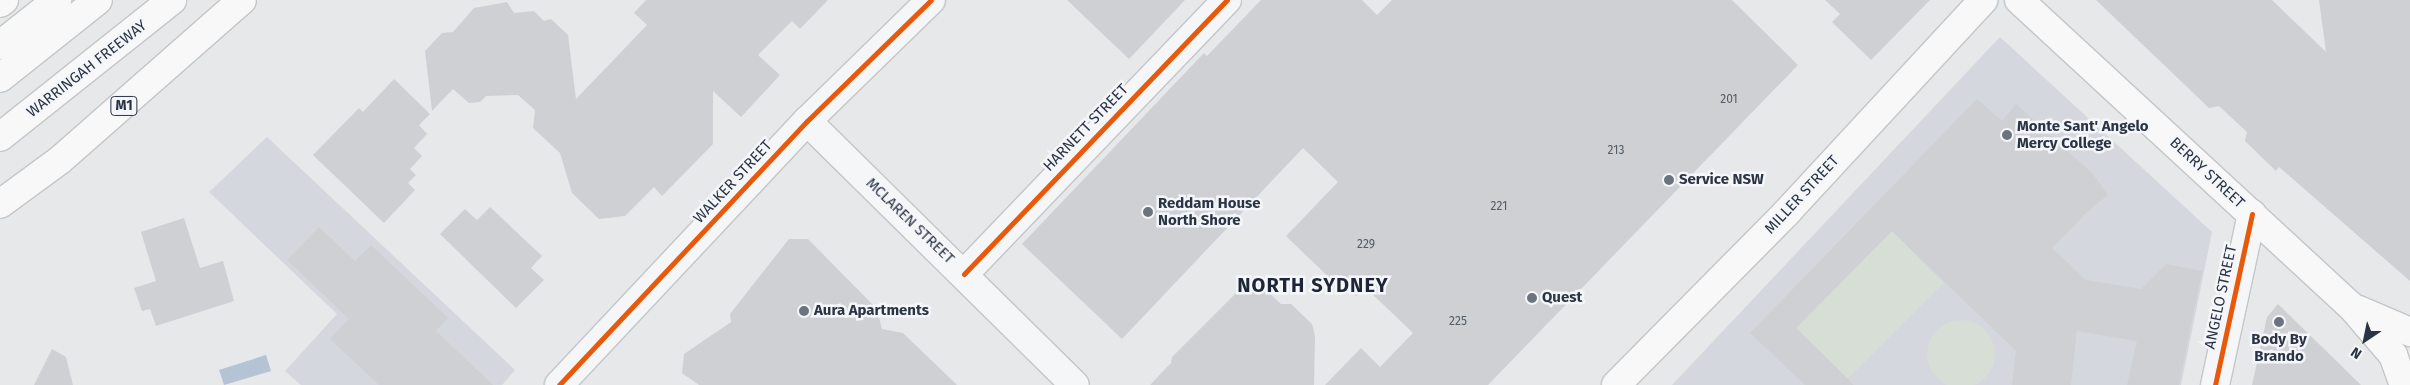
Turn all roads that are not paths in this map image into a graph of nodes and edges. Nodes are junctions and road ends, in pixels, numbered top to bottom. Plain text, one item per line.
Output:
1 (4, 0) edge
2 (58, 0) edge
3 (98, 0) edge
4 (172, 0) edge
5 (242, 0) edge
6 (932, 0) edge
7 (1227, 0) edge
8 (1983, 0) edge
9 (2019, 0) edge
10 (0, 3) edge
11 (0, 45) edge
12 (0, 78) edge
13 (808, 121) junction
14 (0, 136) edge
15 (0, 204) edge
16 (2252, 214) junction
17 (964, 274) junction
18 (2351, 306) junction
19 (2410, 332) edge
20 (558, 385) edge
21 (1075, 385) edge
22 (1616, 385) edge
23 (2215, 385) edge
24 (2404, 385) edge

1 - 10 main road
2 - 11 main road
3 - 12 main road
4 - 14 main road, WARRINGAH FREEWAY
5 - 15 main road, M1
6 - 13 street, WALKER STREET
7 - 17 street, HARNETT STREET
8 - 22 main road, MILLER STREET
9 - 16 main road, BERRY STREET
13 - 17 street, MCLAREN STREET
13 - 20 street, WALKER STREET
16 - 18 main road, BERRY STREET
16 - 23 street, ANGELO STREET
17 - 21 street, MCLAREN STREET
18 - 19 main road, BERRY STREET
18 - 24 main road, BERRY STREET

